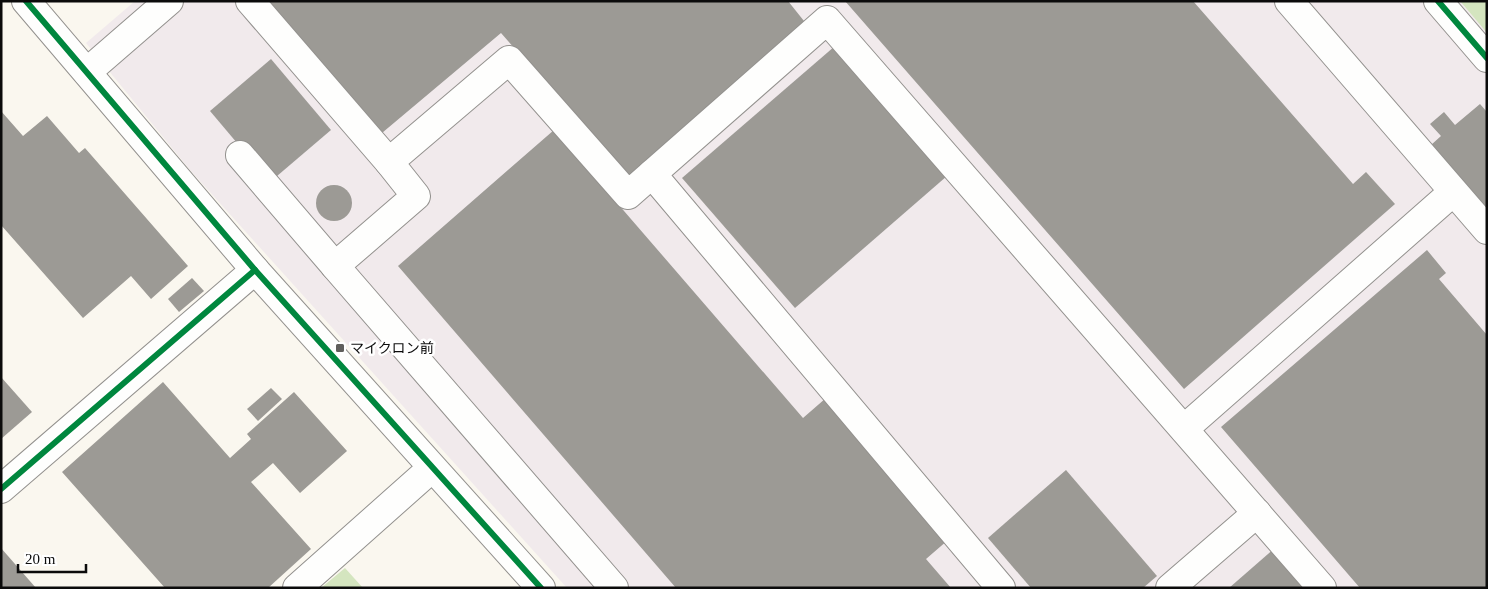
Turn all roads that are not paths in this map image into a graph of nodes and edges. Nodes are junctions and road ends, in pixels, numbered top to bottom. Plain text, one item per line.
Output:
1 (26, 1) edge
2 (168, 1) edge
3 (250, 1) edge
4 (1289, 1) edge
5 (1438, 1) edge
6 (1487, 58) edge
7 (86, 72) junction
8 (240, 155) dead end
9 (389, 162) junction
10 (652, 174) junction
11 (1454, 192) junction
12 (1487, 230) edge
13 (335, 266) junction
14 (255, 270) junction
15 (1184, 429) junction
16 (432, 468) junction
17 (1, 489) edge
18 (1257, 513) junction
19 (297, 588) edge
20 (541, 588) edge
21 (614, 588) edge
22 (1001, 588) edge
23 (1170, 588) edge
24 (1322, 588) edge

1 - 7 street
2 - 7 street
3 - 9 street
4 - 11 street
5 - 6 street
7 - 14 street
8 - 13 street
9 - 10 street
9 - 13 street
10 - 15 street
10 - 22 street
11 - 12 street
11 - 15 street
13 - 21 street
14 - 16 street
14 - 17 street
15 - 18 street
16 - 19 street
16 - 20 street
18 - 23 street
18 - 24 street

